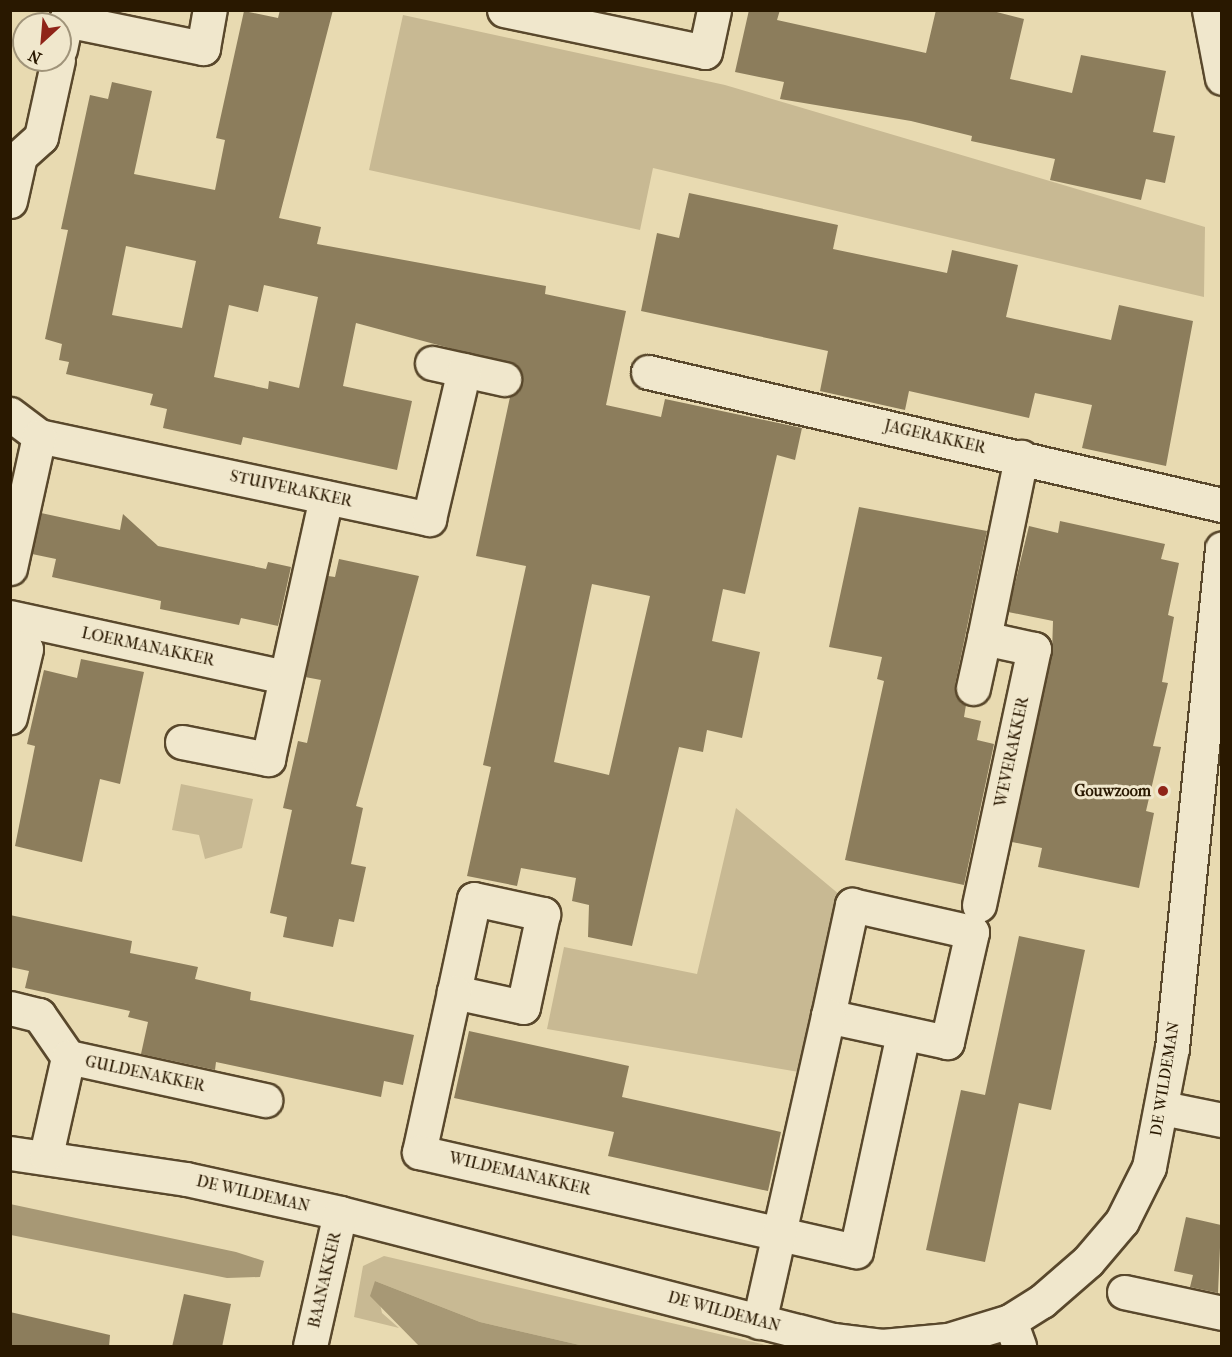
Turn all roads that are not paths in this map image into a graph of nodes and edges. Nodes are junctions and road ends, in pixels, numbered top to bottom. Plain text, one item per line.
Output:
1 (210, 10) edge
2 (504, 10) edge
3 (714, 10) edge
4 (1209, 10) edge
5 (72, 21) edge
6 (55, 72) edge
7 (1221, 78) edge
8 (15, 155) edge
9 (10, 201) edge
10 (432, 363) dead end
11 (464, 370) junction
12 (648, 372) dead end
13 (504, 379) dead end
14 (10, 414) edge
15 (39, 436) junction
16 (1021, 457) junction
17 (326, 497) junction
18 (1221, 505) edge
19 (1221, 548) edge
20 (10, 568) edge
21 (10, 617) edge
22 (984, 638) junction
23 (10, 646) edge
24 (285, 678) junction
25 (972, 688) dead end
26 (10, 717) edge
27 (182, 742) dead end
28 (979, 905) dead end
29 (454, 992) dead end
30 (10, 1008) edge
31 (828, 1016) junction
32 (903, 1033) junction
33 (68, 1057) junction
34 (265, 1100) dead end
35 (1163, 1108) junction
36 (1221, 1120) edge
37 (10, 1153) edge
38 (46, 1155) junction
39 (340, 1213) junction
40 (780, 1233) junction
41 (1124, 1292) dead end
42 (1221, 1313) edge
43 (759, 1322) junction
44 (1014, 1334) edge
45 (310, 1347) edge

1 - 5 street
2 - 3 street
4 - 7 street
6 - 8 street
8 - 9 street
10 - 11 street
11 - 13 street
11 - 17 street, STUIVERAKKER
12 - 16 street, JAGERAKKER
14 - 15 street, STUIVERAKKER
15 - 17 street, STUIVERAKKER
15 - 20 street
16 - 18 street, JAGERAKKER
16 - 22 street
17 - 24 street
19 - 35 street, DE WILDEMAN
21 - 24 street, LOERMANAKKER
22 - 25 street
22 - 28 street, WEVERAKKER
23 - 26 street
24 - 27 street
29 - 40 street, WILDEMANAKKER
30 - 33 street, GULDENAKKER
31 - 32 street
31 - 32 street
31 - 40 street
32 - 40 street, WILDEMANAKKER
33 - 34 street, GULDENAKKER
33 - 38 street
35 - 36 street
35 - 44 street, DE WILDEMAN
37 - 38 street, DE WILDEMAN
38 - 39 street, DE WILDEMAN
39 - 43 street, DE WILDEMAN
39 - 45 street, BAANAKKER
40 - 43 street
41 - 42 street
43 - 44 street, DE WILDEMAN

